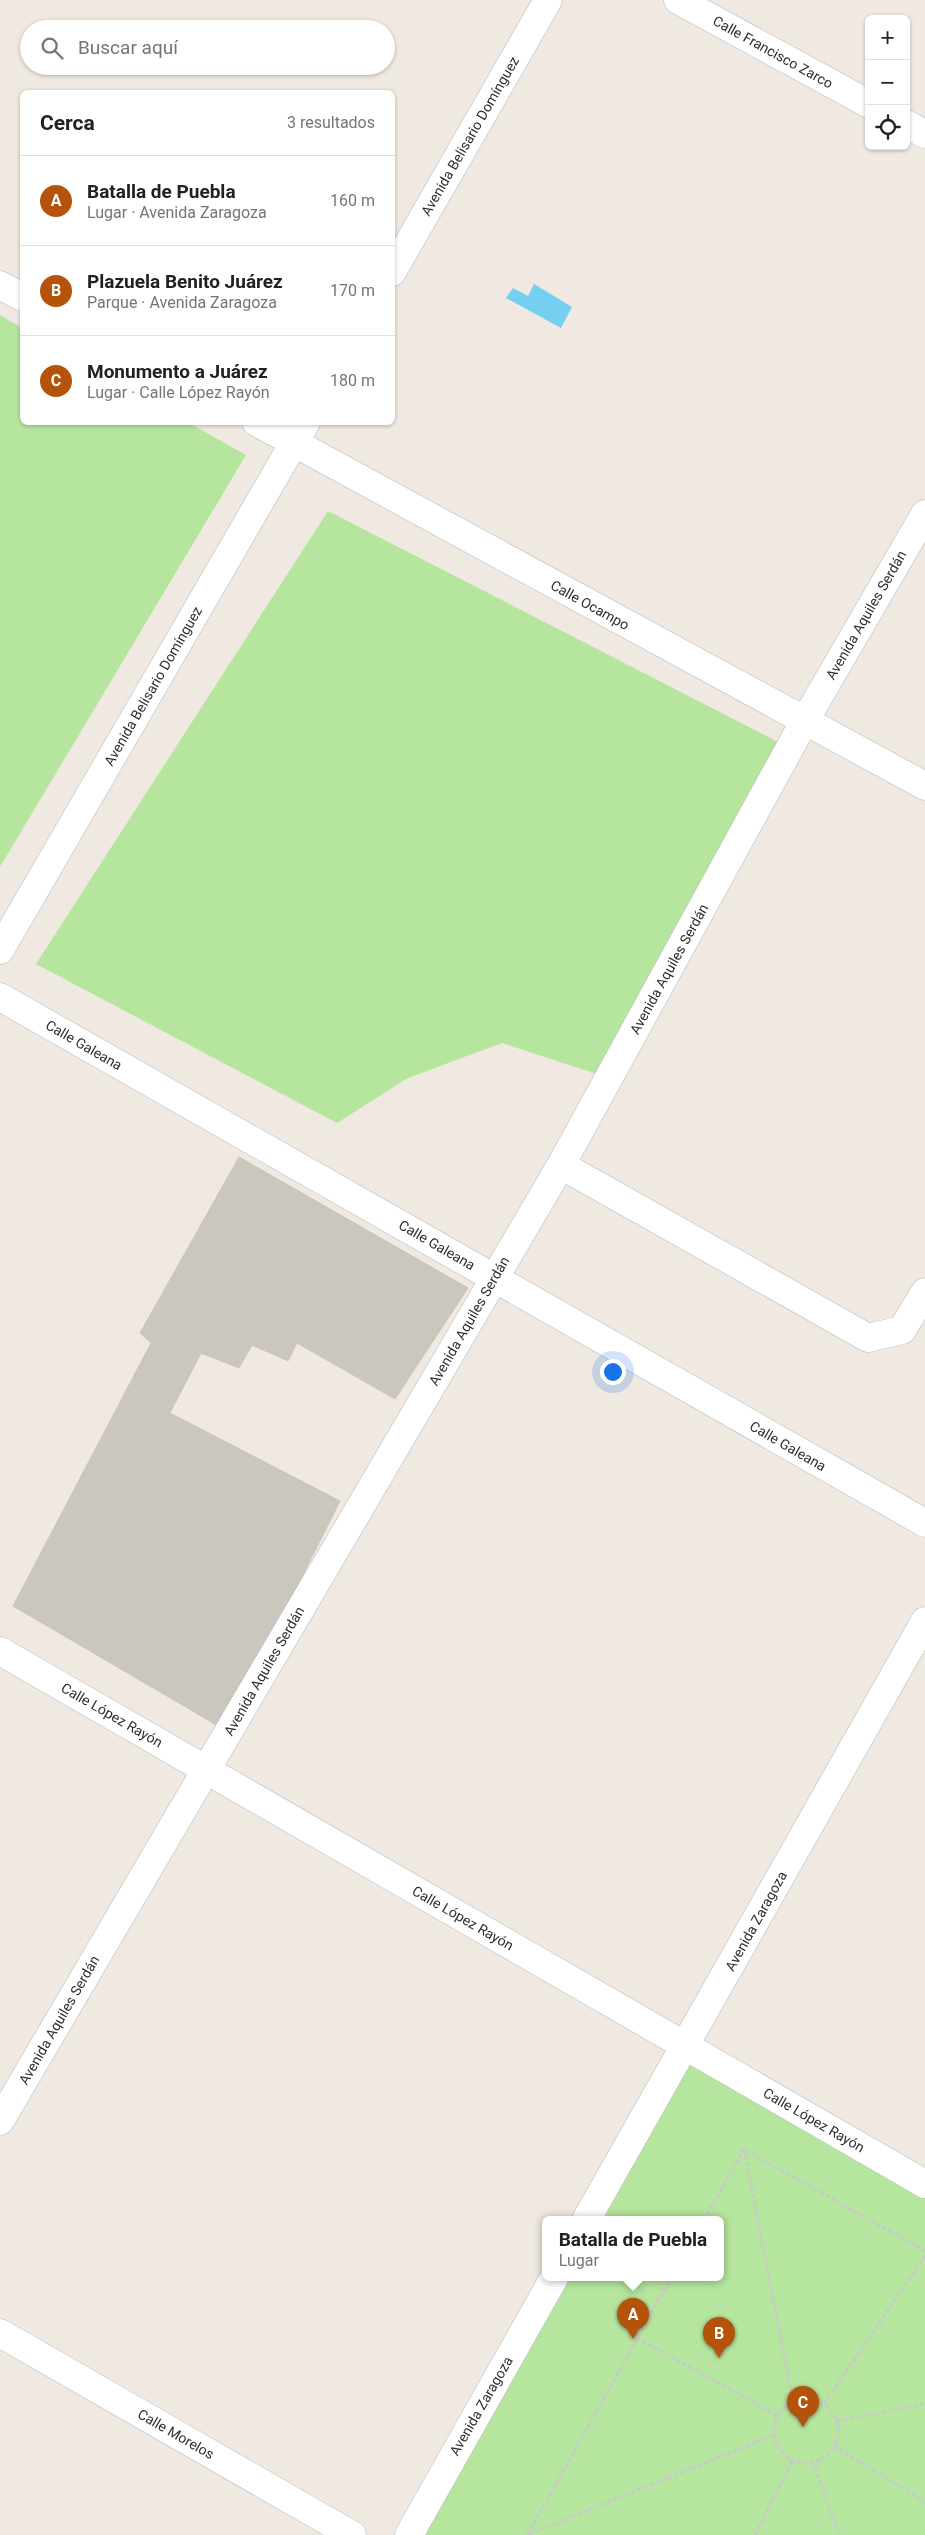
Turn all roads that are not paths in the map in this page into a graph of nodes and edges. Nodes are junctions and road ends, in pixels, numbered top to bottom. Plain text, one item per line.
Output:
1 (548, 0) edge
2 (678, 0) edge
3 (865, 102) edge
4 (910, 126) edge
5 (925, 134) edge
6 (395, 267) edge
7 (0, 285) edge
8 (20, 296) edge
9 (268, 425) edge
10 (301, 433) edge
11 (925, 514) edge
12 (804, 722) junction
13 (925, 786) edge
14 (0, 950) edge
15 (0, 997) edge
16 (561, 1165) junction
17 (494, 1278) junction
18 (925, 1292) edge
19 (925, 1523) edge
20 (925, 1621) edge
21 (0, 1651) edge
22 (206, 1770) junction
23 (685, 2046) junction
24 (0, 2121) edge
25 (925, 2184) edge
26 (588, 2216) edge
27 (552, 2281) edge
28 (0, 2333) edge
29 (352, 2535) edge
30 (408, 2535) edge

1 - 6 street, Avenida Belisario Domínguez
2 - 3 street, Calle Francisco Zarco
4 - 5 street
7 - 8 street
9 - 10 street, Calle Ocampo
10 - 12 street, Calle Ocampo
10 - 14 street, Avenida Belisario Domínguez
11 - 12 street, Avenida Aquiles Serdán
12 - 13 street, Calle Ocampo
12 - 16 street, Avenida Aquiles Serdán
15 - 17 street, Calle Galeana
16 - 17 street, Avenida Aquiles Serdán
16 - 18 street
17 - 19 street, Calle Galeana
17 - 22 street, Avenida Aquiles Serdán
20 - 23 street, Avenida Zaragoza
21 - 22 street, Calle López Rayón
22 - 23 street, Calle López Rayón
22 - 24 street, Avenida Aquiles Serdán
23 - 25 street, Calle López Rayón
23 - 26 street, Avenida Zaragoza
27 - 30 street, Avenida Zaragoza
28 - 29 street, Calle Morelos

